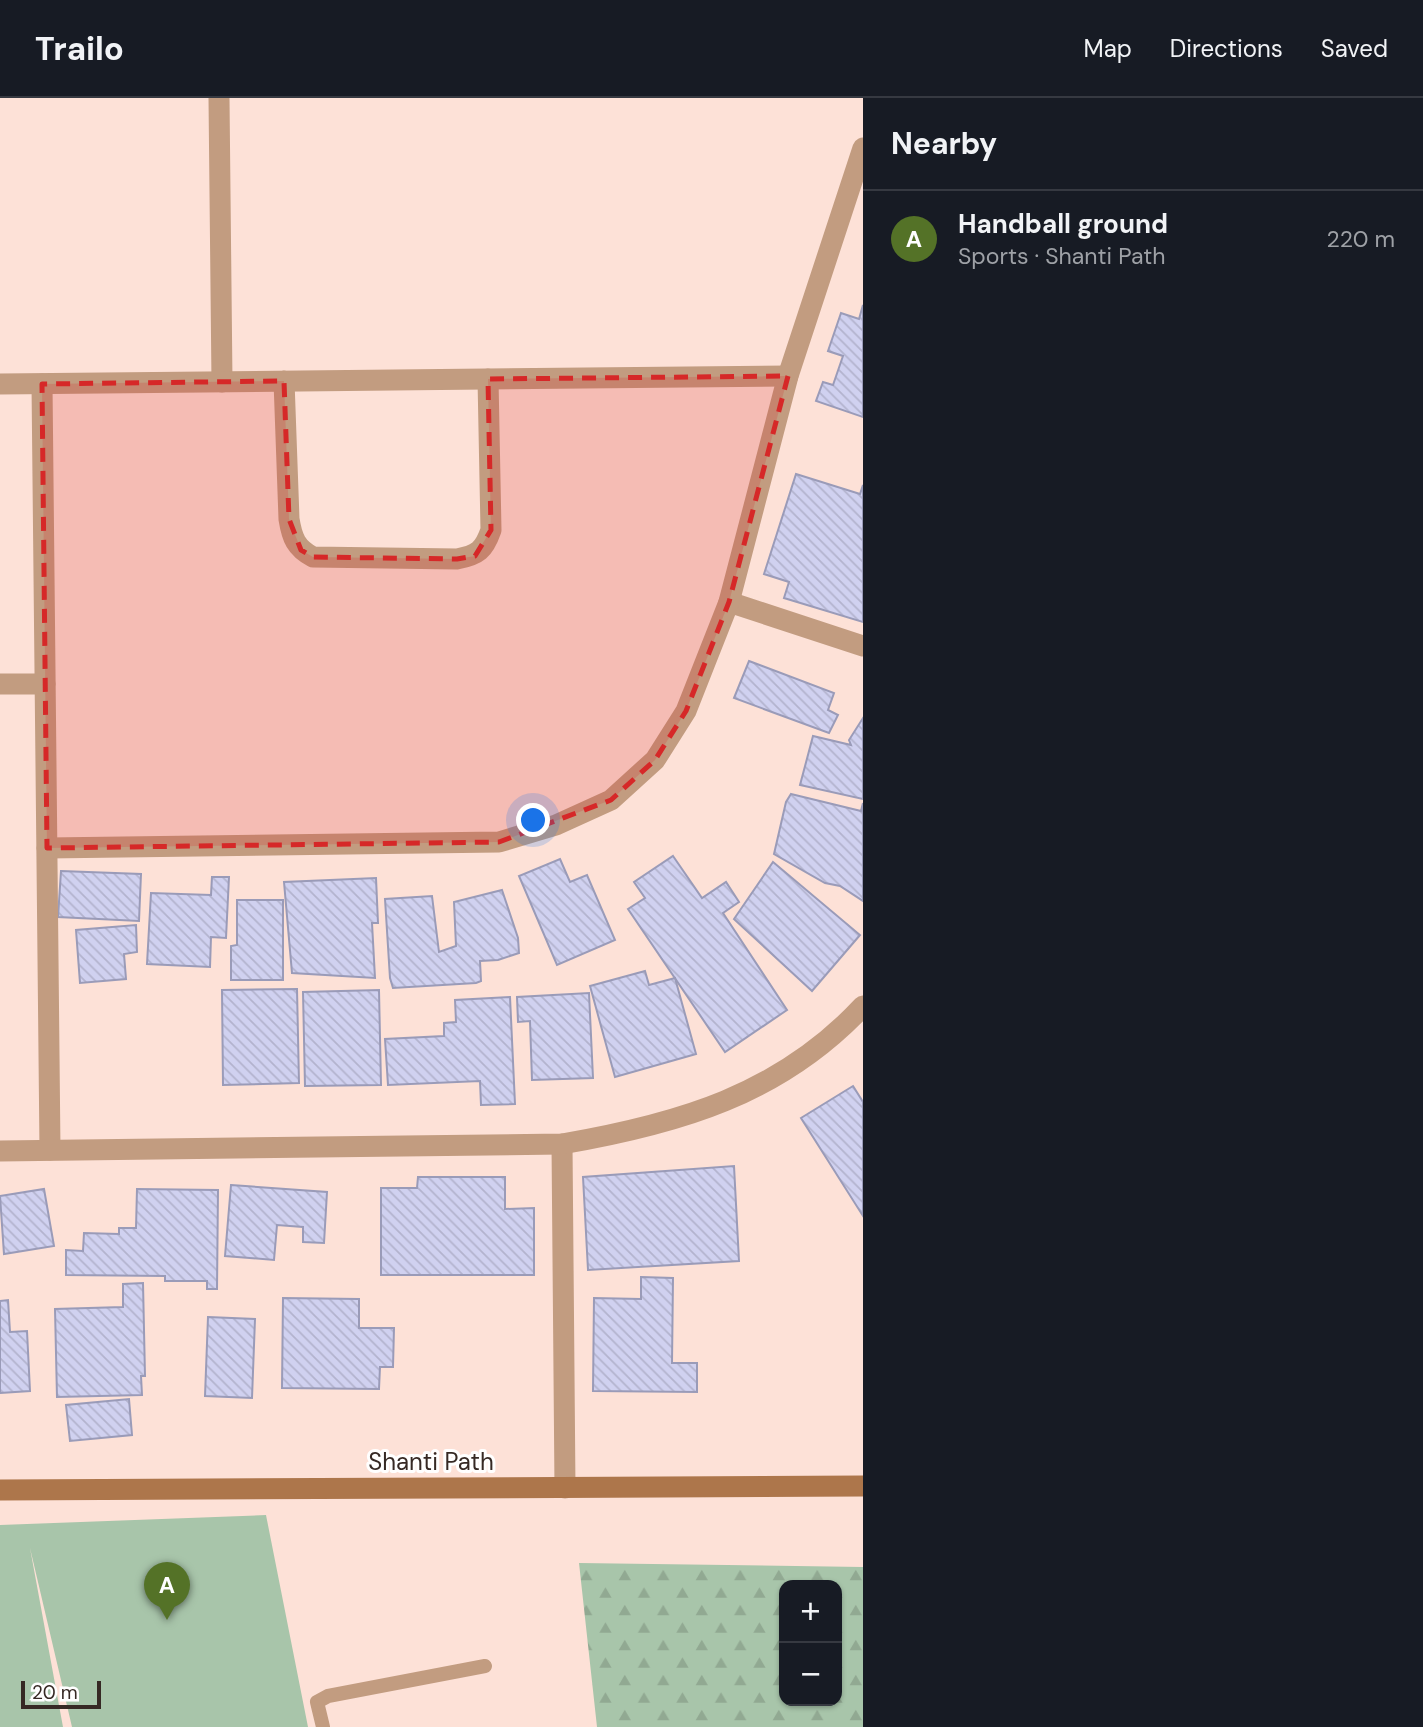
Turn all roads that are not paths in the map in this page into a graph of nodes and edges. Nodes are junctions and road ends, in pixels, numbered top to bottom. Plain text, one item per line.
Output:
1 (219, 98) edge
2 (863, 148) edge
3 (788, 376) junction
4 (488, 379) junction
5 (284, 381) junction
6 (222, 382) junction
7 (0, 384) edge
8 (42, 384) junction
9 (729, 602) junction
10 (863, 646) edge
11 (0, 684) edge
12 (45, 684) junction
13 (47, 848) junction
14 (863, 1006) edge
15 (562, 1144) junction
16 (50, 1150) junction
17 (0, 1151) edge
18 (863, 1486) edge
19 (565, 1488) junction
20 (0, 1490) edge
21 (485, 1666) dead end
22 (323, 1727) edge

1 - 6 street
2 - 3 street
3 - 4 street
3 - 9 street
4 - 5 street
4 - 5 street
5 - 6 street
6 - 8 street
7 - 8 street
8 - 12 street
9 - 10 street
9 - 13 street
11 - 12 street
12 - 13 street
13 - 16 street
14 - 15 street
15 - 16 street
15 - 19 street
16 - 17 street
18 - 19 main road, Shanti Path
19 - 20 main road, Shanti Path
21 - 22 lane

